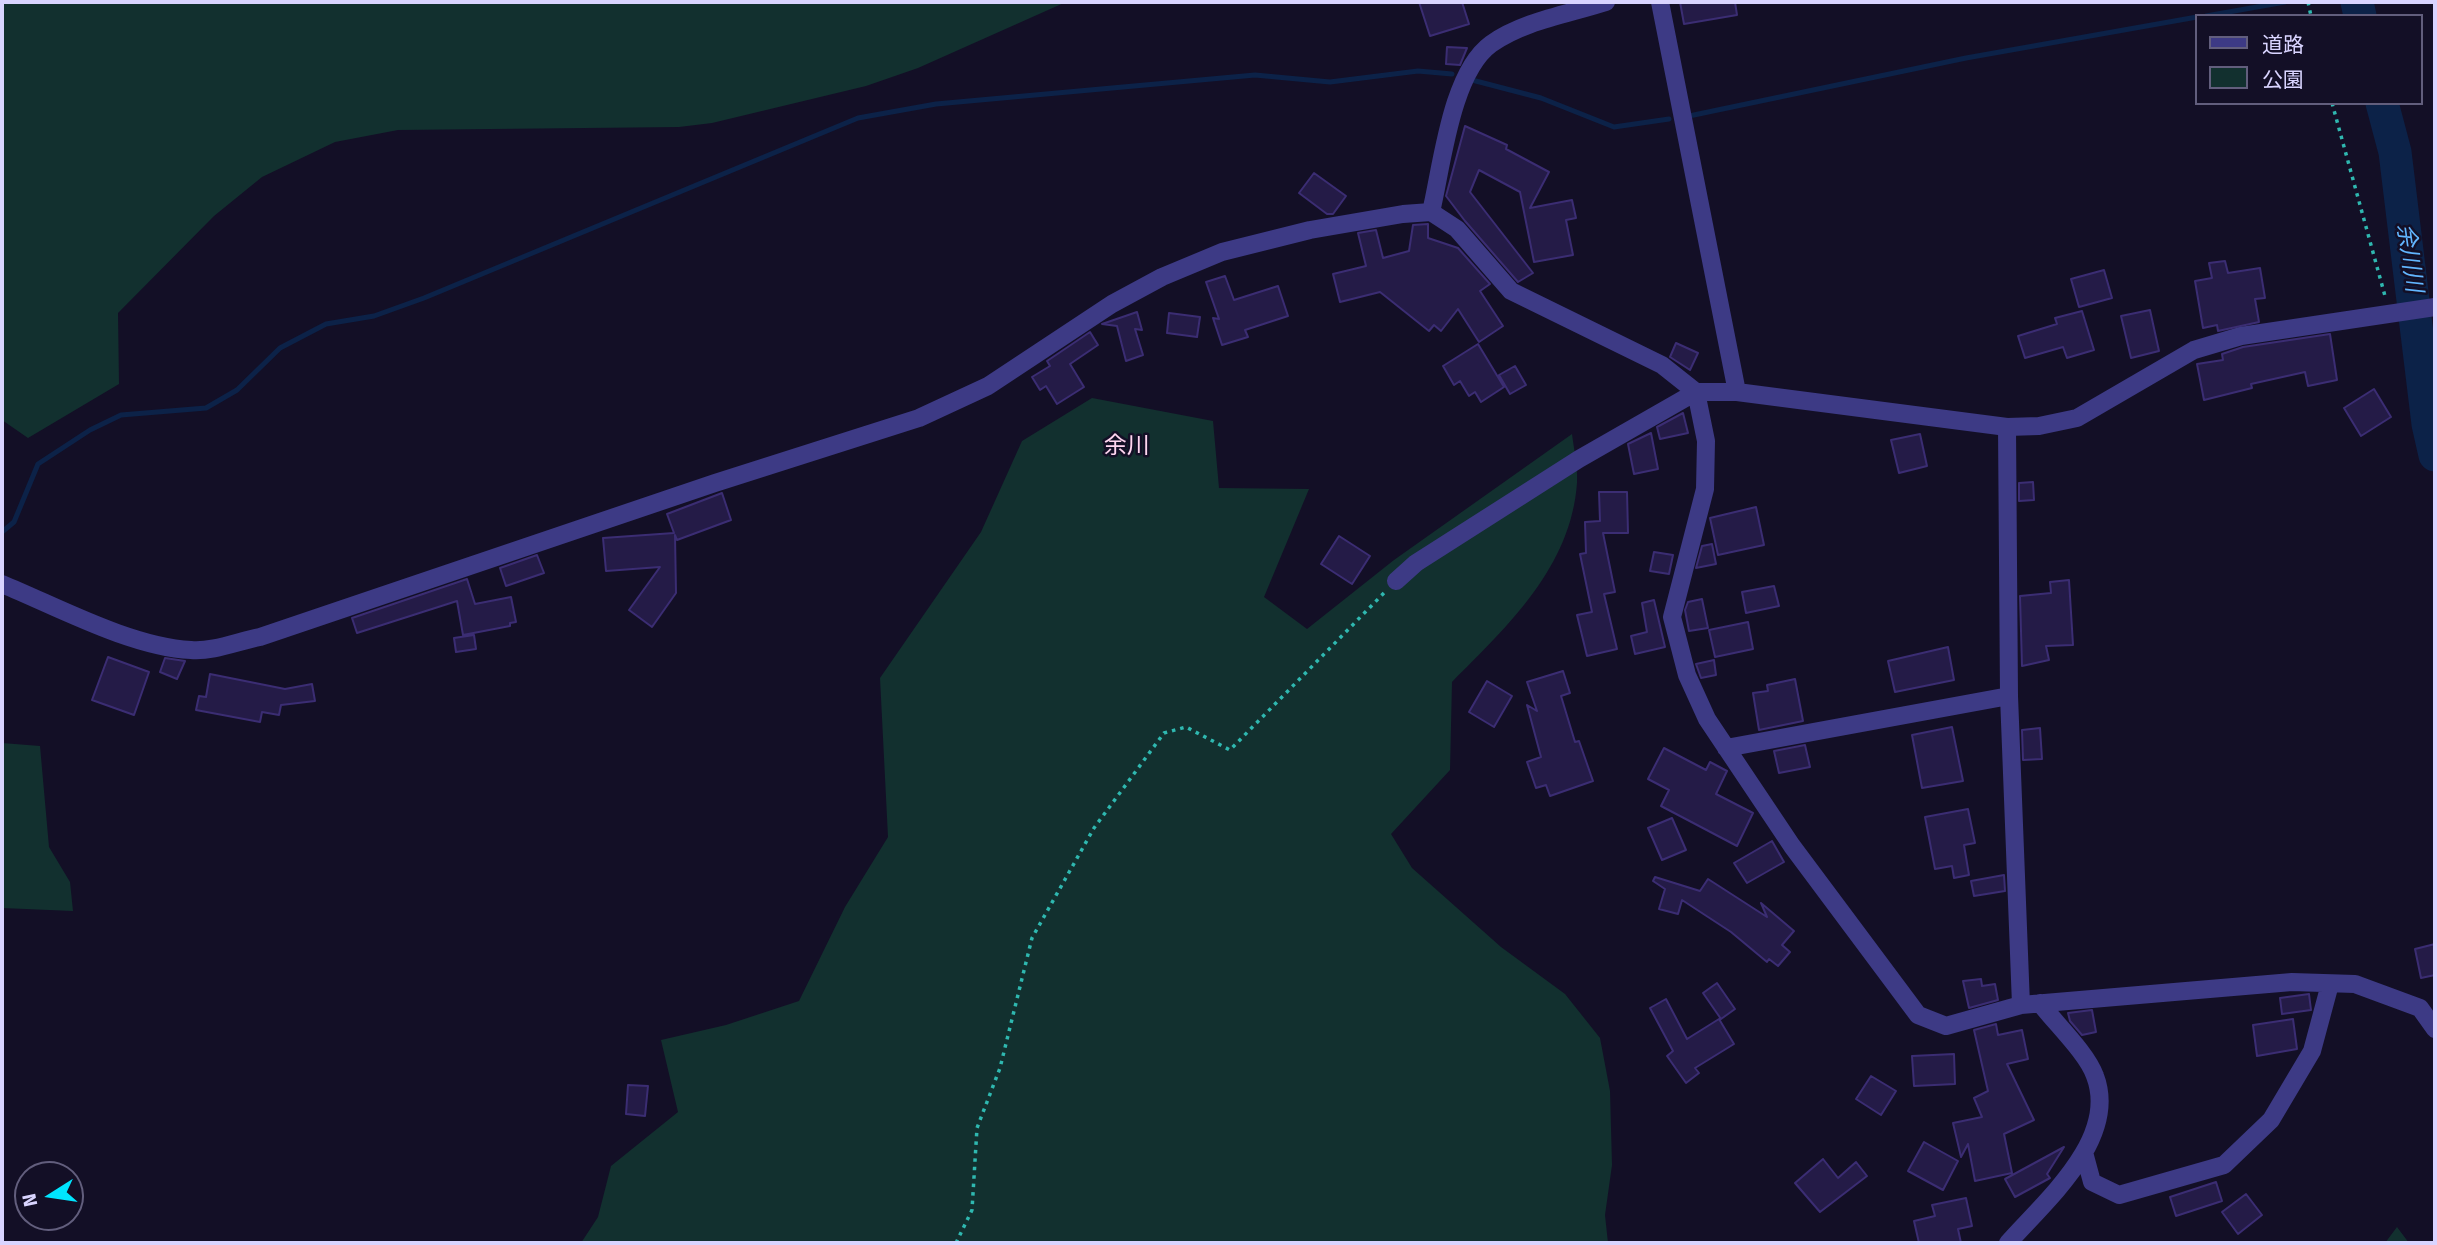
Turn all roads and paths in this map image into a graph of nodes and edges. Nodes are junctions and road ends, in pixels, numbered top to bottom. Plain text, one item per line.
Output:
1 (1606, 2) edge
2 (1660, 2) edge
3 (2333, 105) edge
4 (1431, 212) junction
5 (2435, 307) edge
6 (2390, 316) junction
7 (1696, 392) junction
8 (1737, 392) junction
9 (2007, 427) junction
10 (1395, 581) joint
11 (2, 584) edge
12 (2009, 696) junction
13 (1726, 748) junction
14 (2330, 984) junction
15 (2040, 1003) junction
16 (2021, 1005) junction
17 (2435, 1029) edge
18 (2085, 1156) junction
19 (956, 1243) edge
20 (2008, 1243) edge

1 - 4 street
2 - 8 street
3 - 6 path
4 - 7 street
4 - 11 street
5 - 6 street
6 - 9 street
7 - 8 street
7 - 10 street
7 - 13 street
8 - 9 street
9 - 12 street
10 - 19 path
12 - 13 street
12 - 16 street
13 - 16 street
14 - 15 street
14 - 17 street
14 - 18 street
15 - 16 street
15 - 18 street
18 - 20 street

